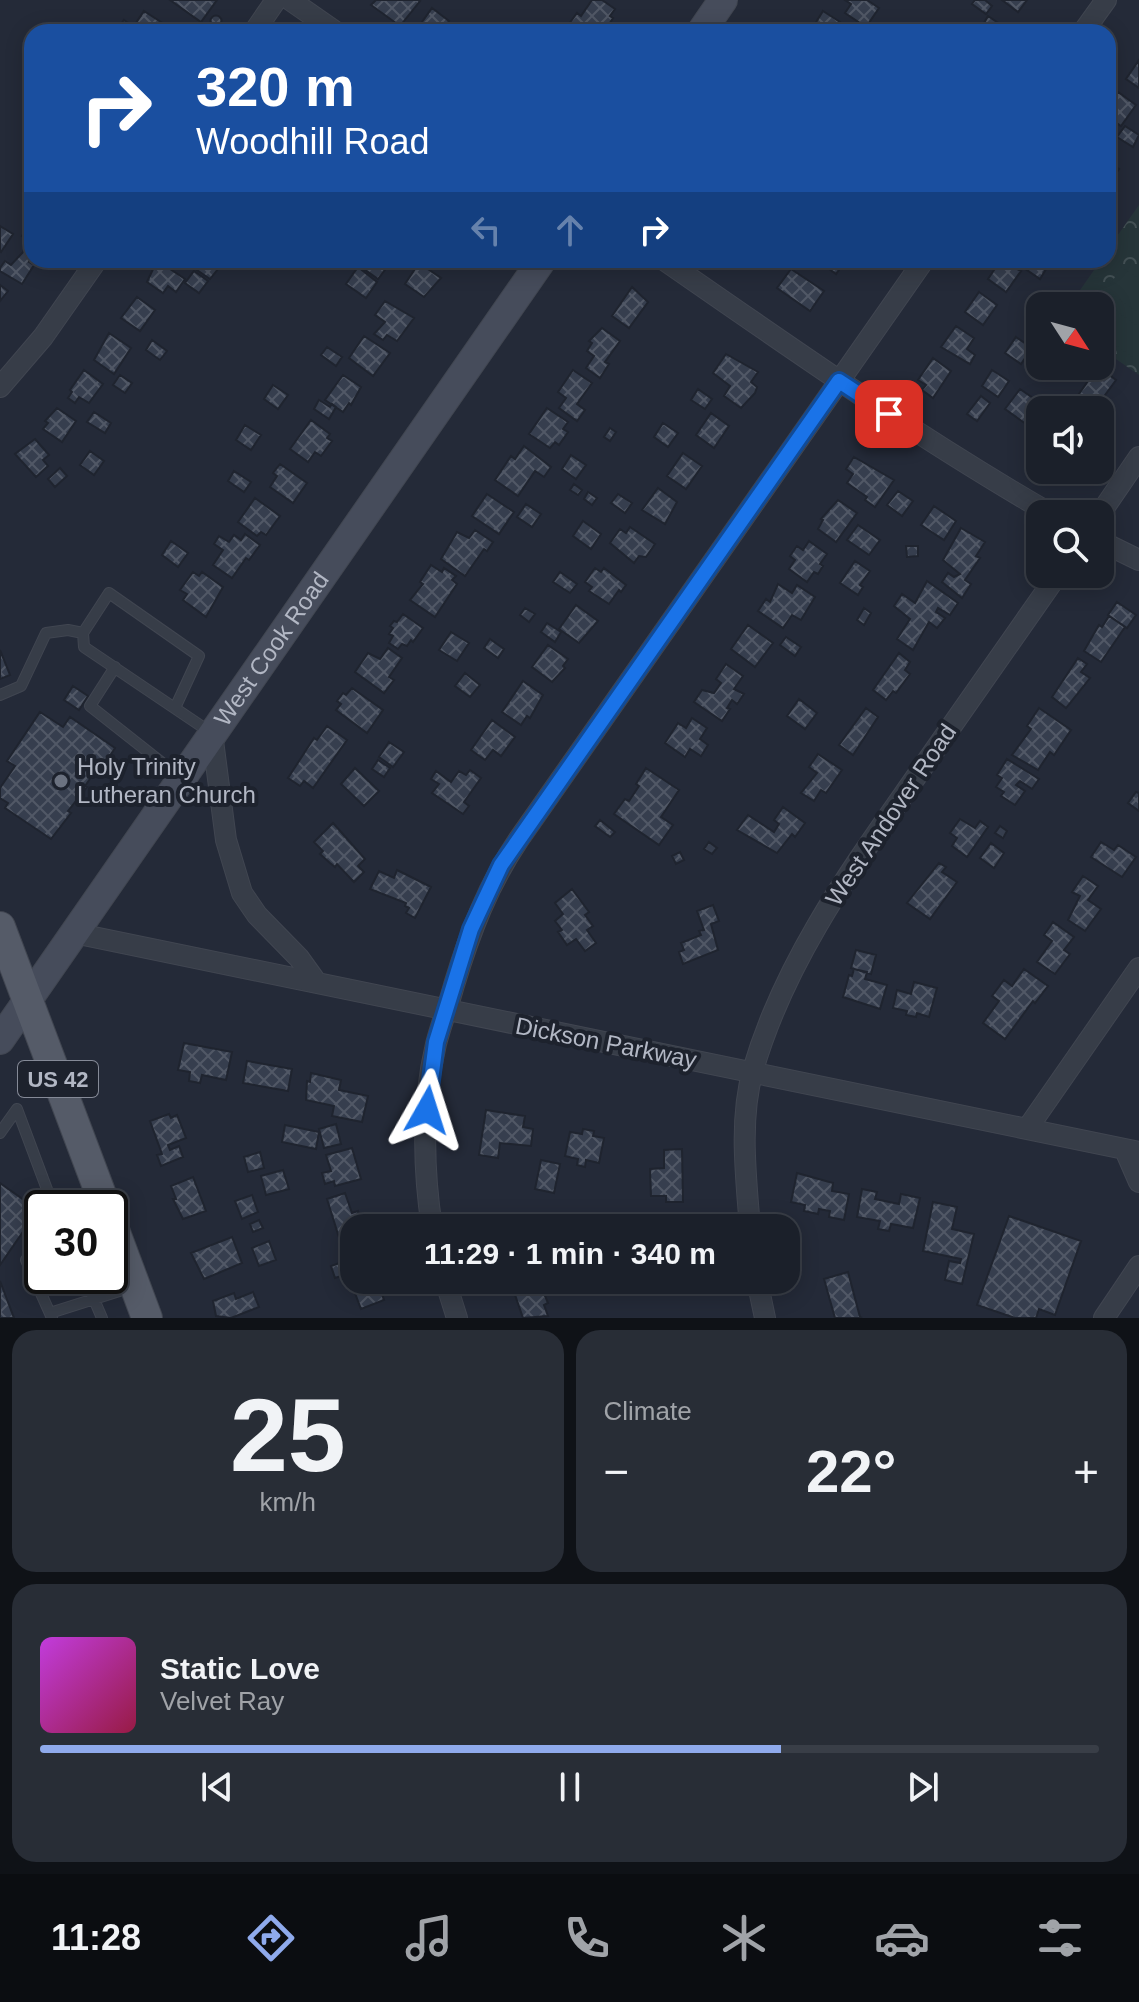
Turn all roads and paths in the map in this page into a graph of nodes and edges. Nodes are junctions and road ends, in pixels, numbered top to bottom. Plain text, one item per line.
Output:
1 (276, 0) edge
2 (290, 0) edge
3 (723, 0) edge
4 (1106, 0) edge
5 (260, 24) edge
6 (324, 24) edge
7 (706, 24) edge
8 (1089, 24) edge
9 (91, 268) edge
10 (536, 268) edge
11 (676, 268) edge
12 (918, 268) edge
13 (839, 381) junction
14 (0, 387) edge
15 (1139, 457) edge
16 (1027, 500) edge
17 (1110, 500) edge
18 (1114, 548) edge
19 (1139, 560) edge
20 (1048, 588) edge
21 (83, 633) junction
22 (115, 667) junction
23 (0, 695) edge
24 (175, 708) junction
25 (212, 733) junction
26 (182, 778) junction
27 (0, 927) edge
28 (74, 933) junction
29 (1139, 968) edge
30 (317, 983) junction
31 (27, 1000) junction
32 (447, 1011) junction
33 (0, 1040) edge
34 (753, 1072) junction
35 (1027, 1129) junction
36 (0, 1133) edge
37 (1132, 1151) edge
38 (1139, 1182) edge
39 (47, 1190) edge
40 (99, 1190) edge
41 (431, 1214) edge
42 (749, 1214) edge
43 (1139, 1266) edge
44 (128, 1267) edge
45 (135, 1286) junction
46 (41, 1294) edge
47 (92, 1294) edge
48 (449, 1294) edge
49 (760, 1294) edge
50 (94, 1298) junction
51 (51, 1315) edge
52 (102, 1318) edge
53 (147, 1318) edge
54 (457, 1318) edge
55 (765, 1318) edge
56 (1104, 1318) edge

1 - 5 street
2 - 6 street
3 - 7 main road
4 - 8 street
9 - 14 street
10 - 25 main road, West Cook Road
11 - 13 street
12 - 13 street
13 - 16 street
13 - 32 street
15 - 17 street
18 - 19 street
20 - 34 street, West Andover Road
21 - 22 lane
21 - 23 lane
21 - 24 lane
22 - 24 lane
22 - 26 lane
24 - 25 lane
25 - 26 main road, West Cook Road
25 - 30 street
26 - 28 main road, West Cook Road
27 - 31 main road, US 42
28 - 30 street, Dickson Parkway
28 - 31 main road, West Cook Road
29 - 35 street
30 - 32 street, Dickson Parkway
31 - 33 main road, West Cook Road
31 - 40 main road, US 42
32 - 34 street, Dickson Parkway
32 - 41 street
34 - 35 street, Dickson Parkway
34 - 42 street, West Andover Road
35 - 37 street, Dickson Parkway
36 - 39 lane
37 - 38 street
43 - 56 street
44 - 45 main road
45 - 50 lane
45 - 53 main road
46 - 51 lane
47 - 50 lane
48 - 54 street
49 - 55 street
50 - 51 lane
50 - 52 lane

